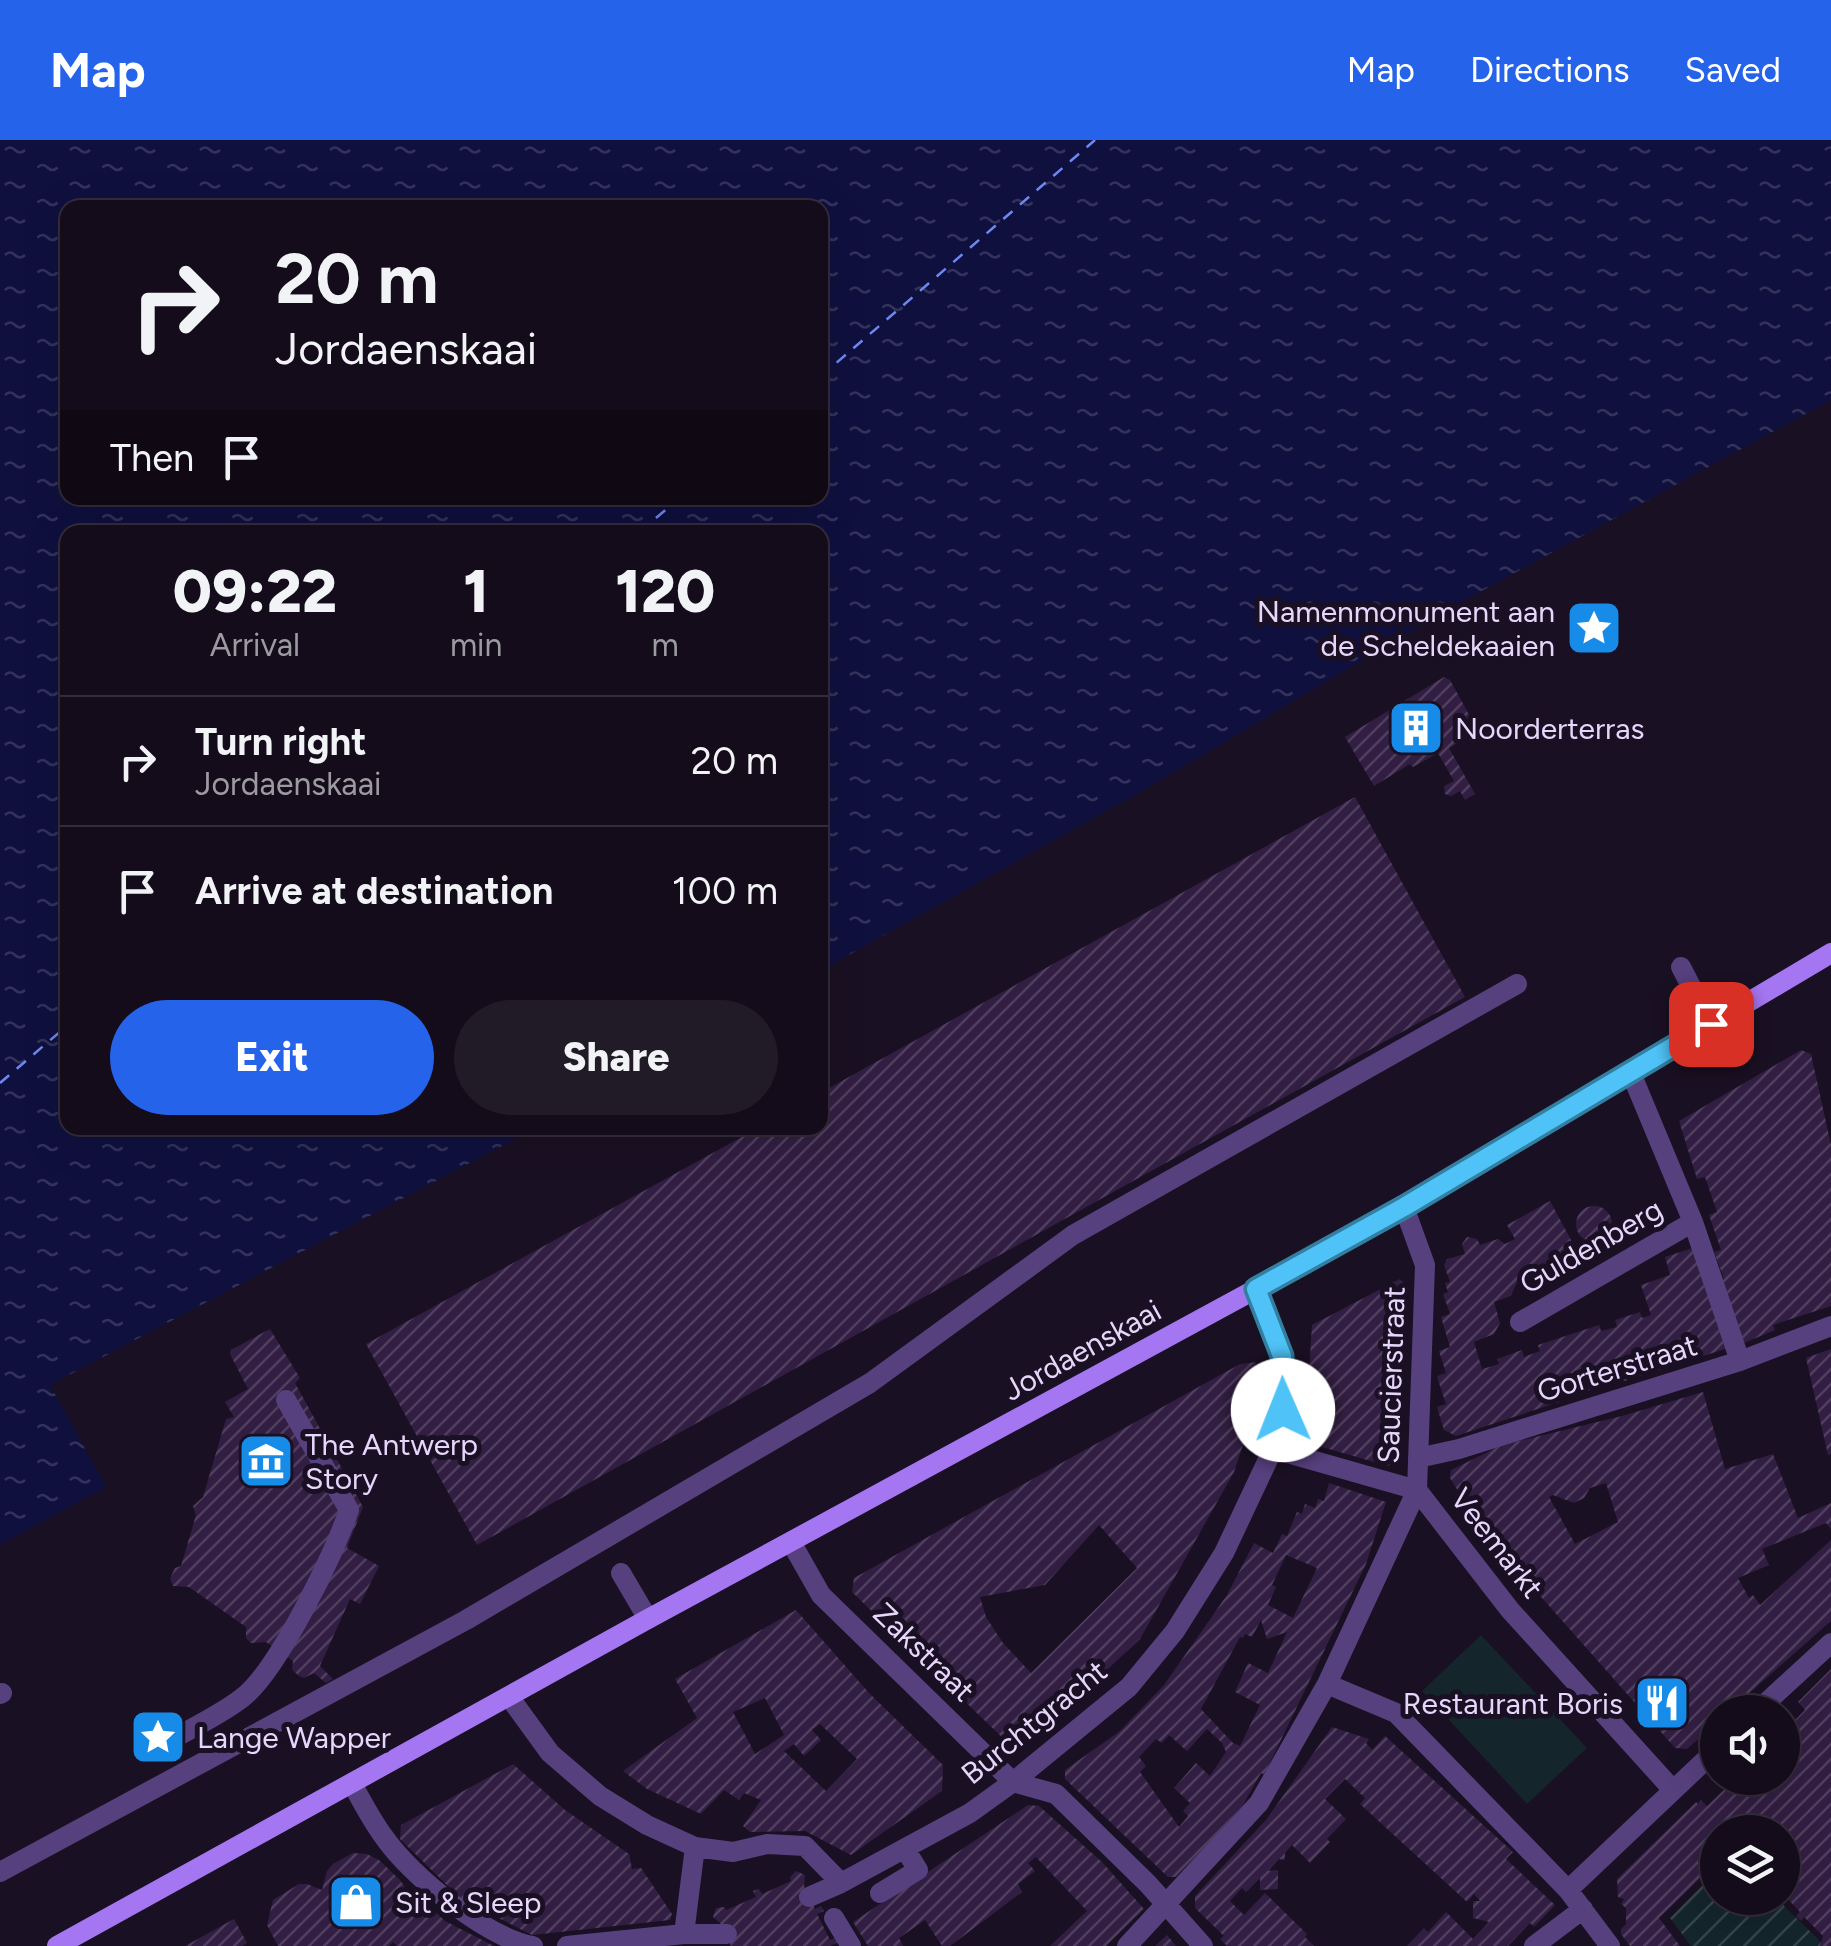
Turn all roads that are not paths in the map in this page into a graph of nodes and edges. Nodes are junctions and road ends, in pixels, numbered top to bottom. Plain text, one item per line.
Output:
1 (1831, 953) edge
2 (1681, 967) dead end
3 (1517, 984) dead end
4 (1711, 1024) junction
5 (1631, 1072) junction
6 (1404, 1207) junction
7 (1693, 1222) junction
8 (1256, 1289) junction
9 (1520, 1322) dead end
10 (1831, 1326) edge
11 (1740, 1361) junction
12 (286, 1400) dead end
13 (1274, 1450) junction
14 (1418, 1458) junction
15 (1417, 1490) junction
16 (791, 1542) junction
17 (621, 1573) dead end
18 (648, 1620) junction
19 (1831, 1643) edge
20 (1326, 1684) junction
21 (1774, 1695) edge
22 (510, 1698) junction
23 (155, 1748) dead end
24 (1700, 1765) edge
25 (1014, 1782) junction
26 (352, 1784) junction
27 (1673, 1790) junction
28 (694, 1847) junction
29 (904, 1849) junction
30 (0, 1872) edge
31 (842, 1884) junction
32 (1568, 1890) junction
33 (880, 1893) dead end
34 (810, 1897) dead end
35 (1167, 1905) junction
36 (1584, 1910) junction
37 (834, 1918) dead end
38 (684, 1934) junction
39 (726, 1934) dead end
40 (57, 1946) edge
41 (533, 1946) edge
42 (566, 1946) edge
43 (851, 1946) edge
44 (1127, 1946) edge
45 (1203, 1946) edge
46 (1534, 1946) edge
47 (1610, 1946) edge

1 - 4 street, Jordaenskaai
2 - 4 street
3 - 30 street
4 - 5 street, Jordaenskaai
5 - 6 street, Jordaenskaai
5 - 7 street, Guldenberg
6 - 8 street, Jordaenskaai
6 - 14 street, Saucierstraat
7 - 9 street, Guldenberg
7 - 11 street, Guldenberg
8 - 13 street, Burchtgracht
8 - 16 street, Jordaenskaai
10 - 11 street, Gorterstraat
11 - 14 street, Gorterstraat
12 - 23 street
13 - 15 street
13 - 25 street, Burchtgracht
14 - 15 street, Saucierstraat
15 - 20 street, Veemarkt
15 - 27 street, Veemarkt
16 - 18 street, Jordaenskaai
16 - 25 street, Zakstraat
17 - 18 street
18 - 22 street, Jordaenskaai
19 - 21 street
20 - 32 street
20 - 35 street, Veemarkt
22 - 26 street, Jordaenskaai
22 - 28 street
24 - 27 street
25 - 29 street, Burchtgracht
25 - 35 street, Zakstraat
26 - 40 street, Jordaenskaai
26 - 41 street
27 - 32 street
28 - 31 street
28 - 38 street
29 - 31 street, Burchtgracht
29 - 33 street
31 - 34 street, Burchtgracht
32 - 36 street
35 - 44 street, Veemarkt
35 - 45 street, Zakstraat
36 - 46 street
36 - 47 street
37 - 43 street
38 - 39 street
38 - 42 street

